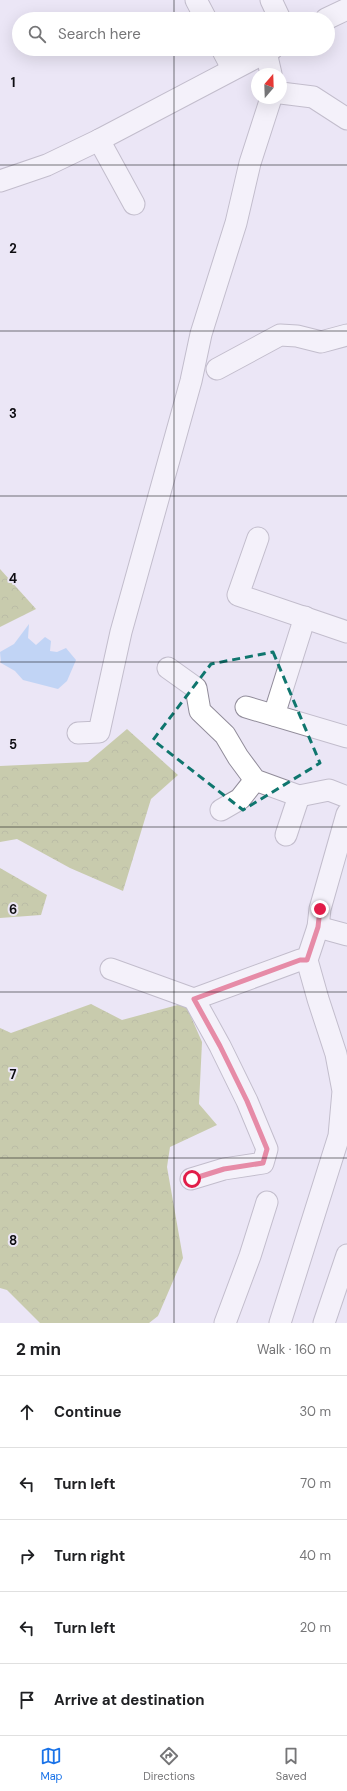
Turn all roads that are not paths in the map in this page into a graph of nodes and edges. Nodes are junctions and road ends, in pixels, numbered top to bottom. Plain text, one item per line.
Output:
1 (196, 0) edge
2 (271, 0) edge
3 (347, 10) edge
4 (202, 12) edge
5 (277, 12) edge
6 (335, 15) edge
7 (226, 56) edge
8 (258, 56) edge
9 (269, 56) edge
10 (232, 68) junction
11 (270, 68) edge
12 (287, 94) edge
13 (269, 104) edge
14 (347, 118) edge
15 (99, 140) junction
16 (0, 181) edge
17 (134, 204) dead end
18 (347, 335) edge
19 (217, 370) dead end
20 (258, 538) dead end
21 (305, 617) junction
22 (347, 632) edge
23 (168, 668) dead end
24 (246, 707) dead end
25 (274, 715) junction
26 (78, 734) dead end
27 (347, 737) edge
28 (255, 780) junction
29 (299, 796) junction
30 (347, 797) edge
31 (221, 810) dead end
32 (345, 825) edge
33 (286, 835) dead end
34 (318, 927) junction
35 (347, 935) edge
36 (307, 960) junction
37 (111, 969) dead end
38 (194, 999) junction
39 (192, 1179) dead end
40 (267, 1202) dead end
41 (347, 1255) edge
42 (340, 1298) edge
43 (225, 1323) edge
44 (280, 1323) edge
45 (324, 1323) edge

1 - 4 street
2 - 5 street
3 - 6 street
7 - 10 street
8 - 10 street
9 - 11 street
10 - 15 street
12 - 14 street
13 - 26 street
15 - 16 street
15 - 17 street
18 - 19 street
20 - 21 street
21 - 22 street
21 - 25 street
23 - 28 street
24 - 25 street
25 - 27 street
28 - 29 street
28 - 31 street
29 - 30 street
29 - 33 street
32 - 34 street
34 - 35 street
34 - 36 street
36 - 38 street
36 - 44 street
37 - 38 street
38 - 39 street
40 - 43 street
41 - 42 street
42 - 45 street

